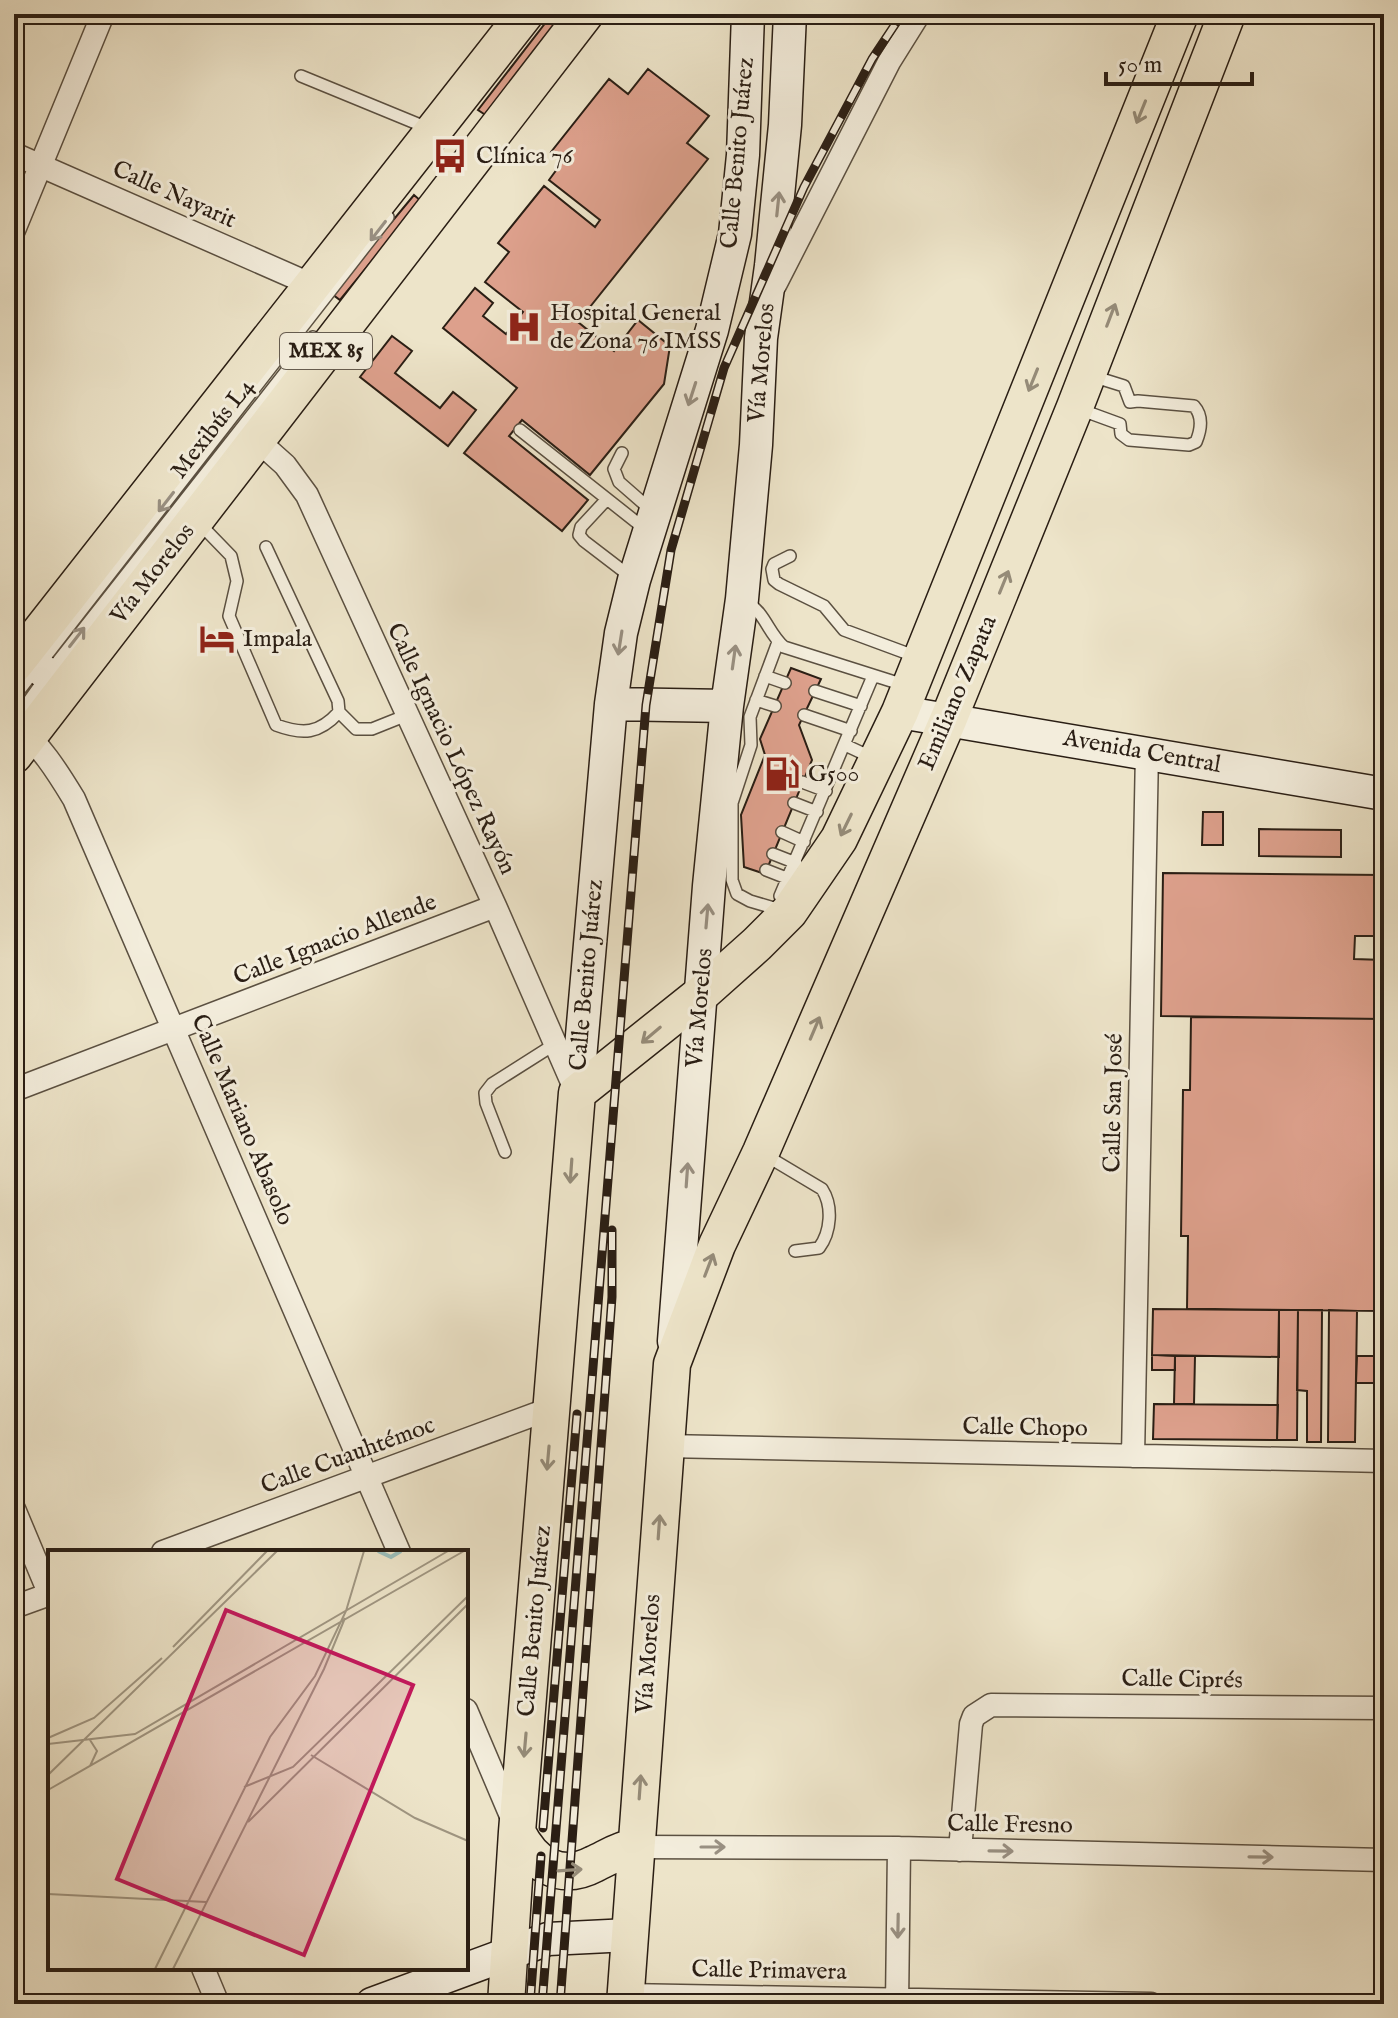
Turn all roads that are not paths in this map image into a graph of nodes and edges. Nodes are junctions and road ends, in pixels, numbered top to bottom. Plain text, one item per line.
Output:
1 (103, 14) edge
2 (525, 14) edge
3 (585, 14) edge
4 (748, 14) edge
5 (790, 14) edge
6 (919, 14) edge
7 (1180, 14) edge
8 (1227, 14) edge
9 (301, 76) dead end
10 (433, 130) junction
11 (14, 154) edge
12 (43, 165) junction
13 (395, 209) dead end
14 (14, 230) edge
15 (312, 285) junction
16 (767, 300) junction
17 (321, 327) dead end
18 (1082, 391) junction
19 (1130, 402) junction
20 (1120, 424) junction
21 (520, 430) dead end
22 (257, 440) junction
23 (622, 453) dead end
24 (607, 499) junction
25 (196, 520) junction
26 (652, 522) junction
27 (266, 547) dead end
28 (790, 556) dead end
29 (634, 580) junction
30 (742, 599) junction
31 (778, 642) junction
32 (33, 667) edge
33 (765, 676) junction
34 (873, 676) junction
35 (785, 683) dead end
36 (911, 686) junction
37 (815, 691) dead end
38 (14, 697) edge
39 (611, 704) junction
40 (746, 704) junction
41 (775, 706) dead end
42 (861, 706) junction
43 (339, 712) junction
44 (407, 715) junction
45 (804, 715) dead end
46 (949, 718) junction
47 (851, 731) junction
48 (18, 734) edge
49 (845, 745) junction
50 (1147, 752) junction
51 (747, 759) junction
52 (878, 760) junction
53 (761, 767) dead end
54 (741, 779) junction
55 (802, 782) dead end
56 (753, 784) dead end
57 (826, 791) junction
58 (1384, 794) edge
59 (794, 803) dead end
60 (817, 812) junction
61 (782, 832) dead end
62 (804, 842) junction
63 (732, 853) junction
64 (773, 854) dead end
65 (796, 863) junction
66 (766, 870) dead end
67 (784, 899) junction
68 (495, 906) junction
69 (701, 994) junction
70 (175, 1030) junction
71 (555, 1044) junction
72 (14, 1090) edge
73 (577, 1093) junction
74 (505, 1152) dead end
75 (761, 1152) junction
76 (795, 1251) dead end
77 (672, 1364) junction
78 (552, 1408) junction
79 (665, 1446) junction
80 (1133, 1456) junction
81 (1384, 1461) edge
82 (367, 1476) junction
83 (14, 1509) edge
84 (168, 1550) edge
85 (398, 1550) edge
86 (48, 1589) edge
87 (48, 1595) edge
88 (14, 1607) edge
89 (1384, 1708) edge
90 (468, 1715) edge
91 (517, 1832) junction
92 (635, 1847) junction
93 (899, 1848) junction
94 (960, 1850) junction
95 (1384, 1860) edge
96 (629, 1935) junction
97 (510, 1952) junction
98 (468, 1968) edge
99 (204, 1970) edge
100 (462, 1970) edge
101 (625, 1999) edge
102 (897, 2002) edge
103 (218, 2004) edge
104 (372, 2004) edge
105 (506, 2004) edge
106 (1151, 2004) edge

1 - 12 street
2 - 10 main road, Vía Morelos / MEX 85
3 - 22 main road, Vía Morelos / MEX 85
4 -> 26 main road, Calle Benito Juárez
16 -> 5 main road, Vía Morelos
6 - 16 street
7 -> 36 main road, Emiliano Zapata
18 -> 8 main road, Emiliano Zapata
9 - 10 lane
10 - 15 main road, Vía Morelos / MEX 85
11 - 12 street, Calle Nayarit
12 - 14 street
12 - 15 street, Calle Nayarit
13 -> 32 lane, Mexibús L4
15 - 32 main road, Vía Morelos / MEX 85
16 - 30 main road, Vía Morelos
32 -> 17 lane, Mexibús L4
18 - 19 lane
18 - 20 lane
46 -> 18 main road, Emiliano Zapata
19 - 20 lane
19 - 20 lane
21 - 24 lane
22 - 25 main road, Vía Morelos / MEX 85
22 - 44 street, Calle Ignacio López Rayón
23 - 26 lane
24 - 26 lane
24 - 29 lane
25 - 32 main road, Vía Morelos / MEX 85
25 - 43 lane
26 - 29 main road, Calle Benito Juárez
27 - 43 lane
28 - 36 lane
29 -> 39 main road, Calle Benito Juárez
30 - 31 lane
40 -> 30 main road, Vía Morelos
31 - 33 lane
31 - 34 lane
32 - 38 lane, Mexibús L4
32 - 48 main road, Vía Morelos / MEX 85
33 - 35 lane
33 - 40 lane
34 - 36 lane
34 - 42 lane
36 - 46 main road, Avenida Central
36 - 52 main road, Emiliano Zapata
37 - 42 lane
39 - 40 main road
39 - 73 main road, Calle Benito Juárez
40 - 41 lane
40 - 51 lane
40 - 63 main road, Vía Morelos
42 - 47 lane
43 - 44 lane
44 - 68 street, Calle Ignacio López Rayón
45 - 47 lane
46 - 50 main road, Avenida Central
75 -> 46 main road, Emiliano Zapata
47 - 49 lane
48 - 70 street, Calle Mariano Abasolo
49 - 52 lane
49 - 57 lane
50 - 58 main road, Avenida Central
50 - 80 street, Calle San José
51 - 53 lane
51 - 54 lane
52 -> 67 main road, Emiliano Zapata
54 - 56 lane
54 - 63 lane
55 - 57 lane
57 - 60 lane
59 - 60 lane
60 - 62 lane
61 - 62 lane
62 - 65 lane
63 - 67 lane
69 -> 63 main road, Vía Morelos
64 - 65 lane
65 - 67 lane
66 - 67 lane
67 - 69 main road, Emiliano Zapata
68 - 70 street, Calle Ignacio Allende
68 - 71 street, Calle Ignacio López Rayón
69 -> 73 main road, Emiliano Zapata
77 -> 69 main road, Vía Morelos
70 - 72 street, Calle Ignacio Allende
70 - 82 street, Calle Mariano Abasolo
71 - 73 street, Calle Ignacio López Rayón
71 - 74 lane
73 -> 78 main road, Calle Benito Juárez
75 - 76 lane
77 -> 75 main road, Emiliano Zapata
77 - 79 main road, Vía Morelos
78 - 82 street, Calle Cuauhtémoc
78 -> 91 main road, Calle Benito Juárez
79 - 80 street, Calle Chopo
92 -> 79 main road, Vía Morelos
80 - 81 street, Calle Chopo
82 - 84 street, Calle Cuauhtémoc
82 - 85 street, Calle Mariano Abasolo
83 - 86 street
87 - 88 street
89 - 94 street, Calle Ciprés
90 - 91 street
91 -> 92 main road
91 - 97 main road, Calle Benito Juárez
92 -> 93 street, Calle Fresno
92 - 96 main road, Vía Morelos
93 - 94 street, Calle Fresno
93 -> 102 street
94 -> 95 street, Calle Fresno
96 - 97 main road
96 - 101 main road, Vía Morelos
97 - 98 main road
97 - 105 main road, Calle Benito Juárez
99 - 103 street
100 - 104 main road
101 - 102 street, Calle Primavera
102 - 106 street, Calle Primavera

